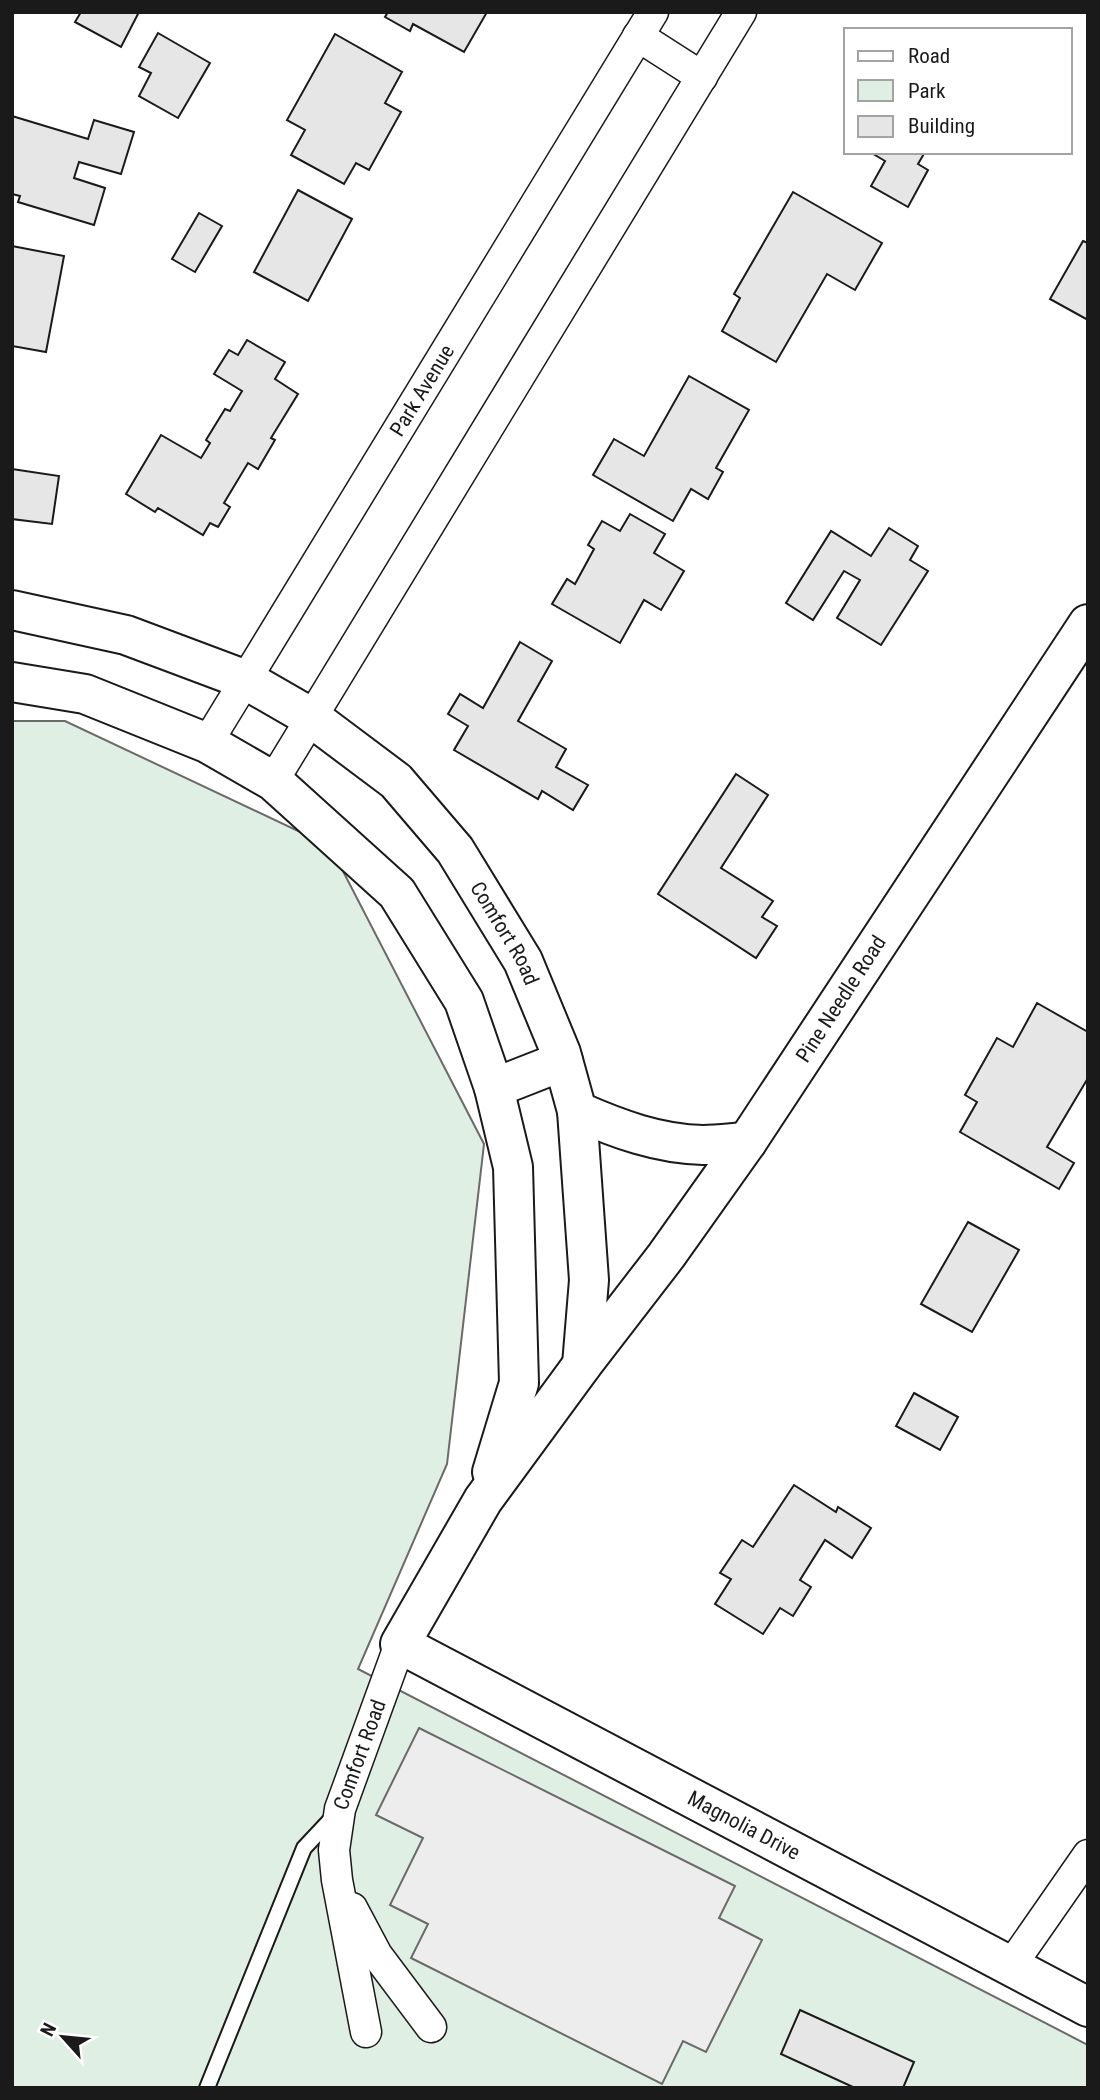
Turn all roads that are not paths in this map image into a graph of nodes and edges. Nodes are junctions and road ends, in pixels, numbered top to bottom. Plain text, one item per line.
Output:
1 (741, 12) edge
2 (645, 24) edge
3 (702, 77) junction
4 (12, 610) edge
5 (1088, 624) edge
6 (246, 680) junction
7 (12, 682) edge
8 (312, 718) junction
9 (207, 743) junction
10 (273, 781) junction
11 (563, 1061) junction
12 (495, 1088) junction
13 (577, 1111) junction
14 (747, 1142) junction
15 (582, 1365) junction
16 (483, 1500) junction
17 (400, 1644) junction
18 (340, 1809) junction
19 (1088, 1855) edge
20 (337, 1880) junction
21 (1010, 1967) junction
22 (1088, 2007) edge
23 (431, 2027) dead end
24 (366, 2032) dead end
25 (207, 2088) edge

1 - 3 street
2 - 3 street, Park Avenue
2 - 6 street, Park Avenue
3 - 8 street
4 - 6 street, Comfort Road
5 - 14 street, Pine Needle Road
6 - 8 street, Comfort Road
6 - 9 street, Park Avenue
7 - 9 street, Comfort Road
8 - 10 street
8 - 11 street, Comfort Road
9 - 10 street, Comfort Road
10 - 12 street, Comfort Road
11 - 12 street
11 - 13 street, Comfort Road
12 - 16 street, Comfort Road
13 - 14 street
13 - 15 street, Comfort Road
14 - 15 street, Pine Needle Road
15 - 16 street, Comfort Road
16 - 17 street, Comfort Road
17 - 18 street, Comfort Road
17 - 21 street, Magnolia Drive
18 - 20 street, Comfort Road
18 - 25 lane
19 - 21 street
20 - 23 street
20 - 24 street, Comfort Road
21 - 22 street, Magnolia Drive

